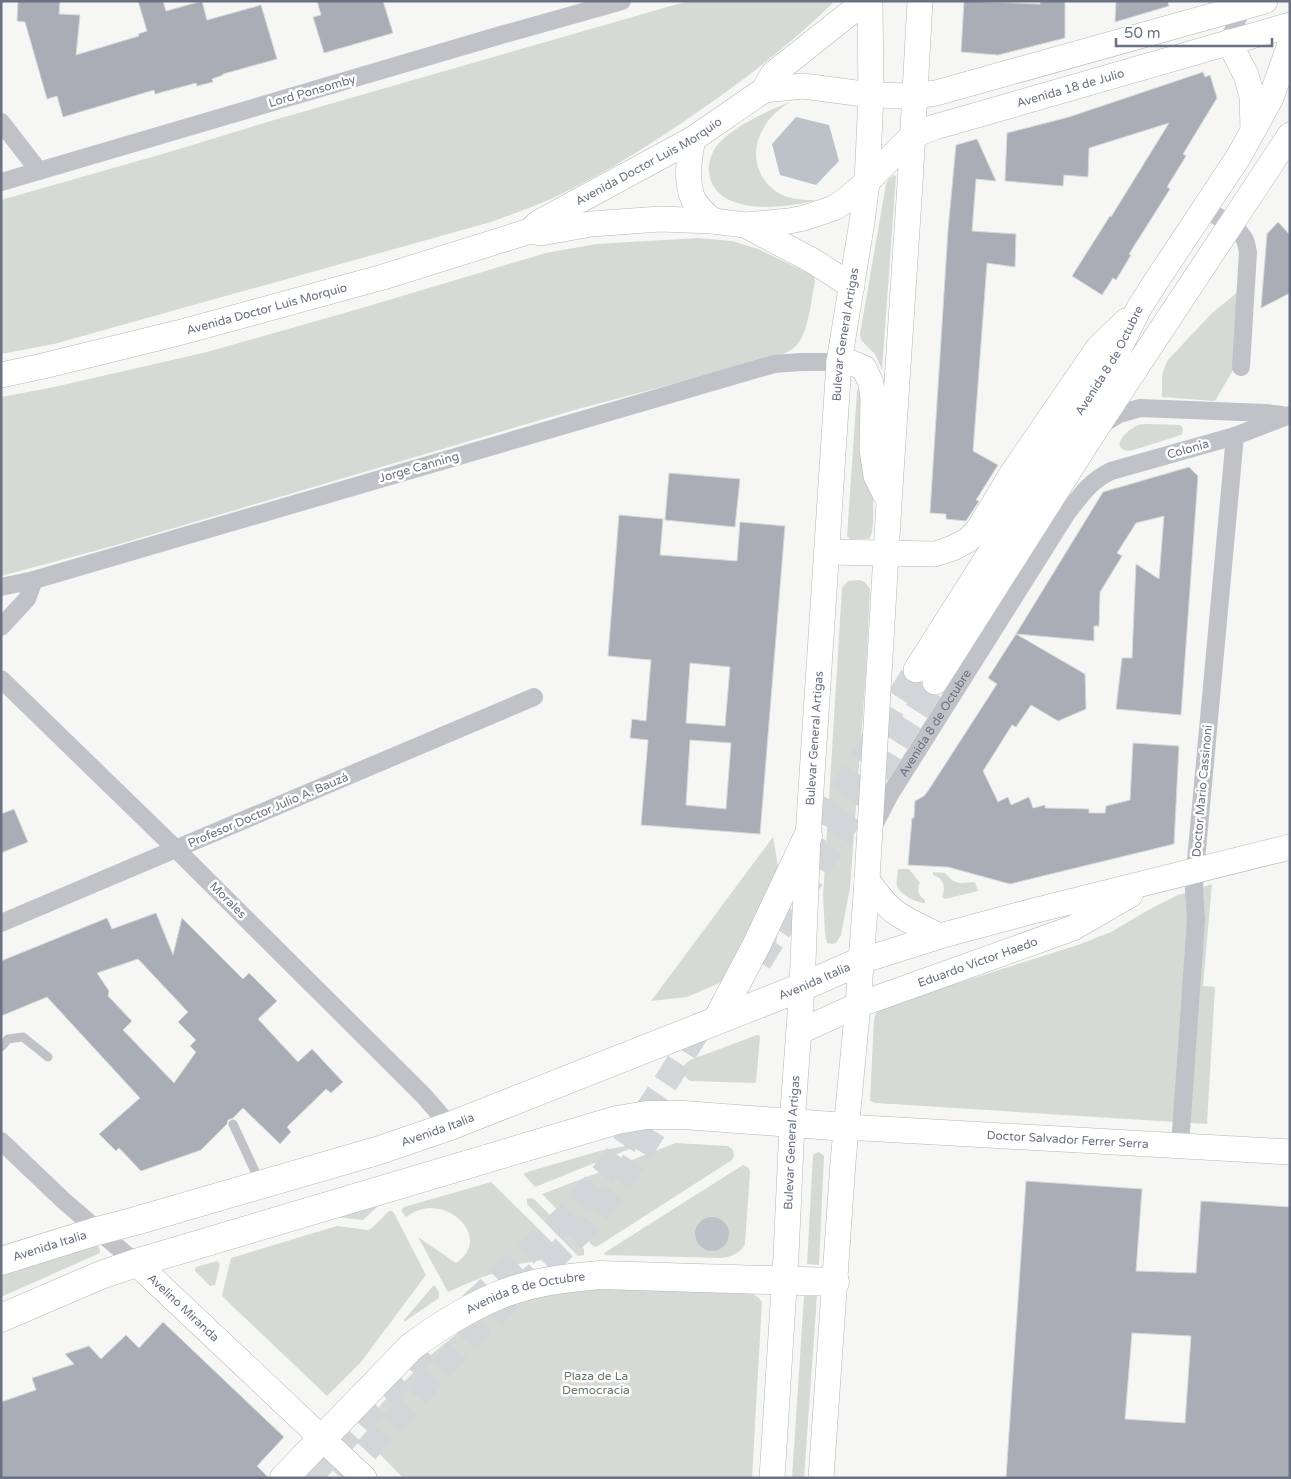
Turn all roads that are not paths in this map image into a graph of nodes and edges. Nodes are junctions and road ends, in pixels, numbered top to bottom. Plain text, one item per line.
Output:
1 (622, 1) edge
2 (865, 1) edge
3 (870, 1) edge
4 (920, 1) edge
5 (1265, 1) edge
6 (1243, 5) edge
7 (1290, 24) edge
8 (1229, 42) junction
9 (1290, 44) edge
10 (764, 90) junction
11 (872, 95) junction
12 (914, 96) junction
13 (1, 122) edge
14 (1253, 130) junction
15 (1290, 135) edge
16 (912, 136) junction
17 (694, 139) junction
18 (39, 170) junction
19 (1, 182) edge
20 (867, 182) junction
21 (1204, 208) junction
22 (713, 221) junction
23 (744, 225) junction
24 (1230, 226) junction
25 (530, 231) junction
26 (852, 286) junction
27 (1139, 308) junction
28 (839, 362) junction
29 (1241, 368) dead end
30 (1, 375) edge
31 (1288, 415) edge
32 (1095, 430) junction
33 (1235, 436) junction
34 (1087, 487) joint
35 (889, 503) junction
36 (826, 552) junction
37 (887, 553) junction
38 (34, 580) junction
39 (1, 587) edge
40 (1, 627) edge
41 (1, 679) edge
42 (534, 697) dead end
43 (808, 836) junction
44 (868, 836) junction
45 (1290, 846) edge
46 (176, 849) junction
47 (1195, 871) junction
48 (867, 880) junction
49 (1152, 882) junction
50 (1, 923) edge
51 (940, 936) junction
52 (861, 961) junction
53 (802, 987) junction
54 (858, 1005) junction
55 (717, 1020) junction
56 (799, 1032) junction
57 (1, 1047) edge
58 (48, 1057) dead end
59 (233, 1124) dead end
60 (792, 1124) junction
61 (450, 1126) junction
62 (846, 1127) junction
63 (1, 1141) edge
64 (1180, 1146) junction
65 (1290, 1152) edge
66 (261, 1185) junction
67 (97, 1230) junction
68 (1, 1262) edge
69 (136, 1262) junction
70 (785, 1280) junction
71 (835, 1282) junction
72 (1, 1318) edge
73 (321, 1438) junction
74 (284, 1478) edge
75 (364, 1478) edge
76 (772, 1478) edge
77 (821, 1478) edge

1 - 18 street, Lord Ponsomby
2 - 10 main road, Avenida Doctor Luis Morquio
3 - 11 main road, Bulevar General Artigas
4 - 12 main road
5 - 6 main road
6 - 8 street
6 - 12 main road
7 - 8 main road, Avenida 18 de Julio
8 - 14 main road
8 - 16 main road, Avenida 18 de Julio
9 - 14 main road, Avenida 8 de Octubre
10 - 11 main road, Avenida Doctor Luis Morquio
10 - 17 main road, Avenida Doctor Luis Morquio
11 - 12 main road
11 - 20 main road, Bulevar General Artigas
12 - 16 main road
13 - 18 street
14 - 21 main road, Avenida 8 de Octubre
15 - 24 main road, Avenida 8 de Octubre
16 - 20 main road, Avenida 18 de Julio
16 - 35 main road
17 - 22 main road
17 - 25 main road, Avenida Doctor Luis Morquio
18 - 19 street, Lord Ponsomby
20 - 23 main road, Avenida Doctor Luis Morquio
20 - 26 main road, Bulevar General Artigas
21 - 24 street
21 - 27 main road, Avenida 8 de Octubre
22 - 23 main road, Avenida Doctor Luis Morquio
22 - 25 main road, Avenida Doctor Luis Morquio
23 - 26 main road, Avenida Doctor Luis Morquio
24 - 29 street
24 - 32 main road, Avenida 8 de Octubre
25 - 30 main road, Avenida Doctor Luis Morquio
26 - 28 main road, Bulevar General Artigas
27 - 32 main road, Avenida 8 de Octubre
27 - 37 main road
28 - 35 main road
28 - 36 main road, Bulevar General Artigas
28 - 38 street, Jorge Canning
31 - 32 street, Avenida 8 de Octubre
31 - 33 street, Colonia
33 - 34 street, Colonia
33 - 47 street, Doctor Mario Cassinoni
34 - 44 street, Avenida 8 de Octubre
35 - 37 main road
36 - 37 main road
36 - 43 main road, Bulevar General Artigas
37 - 44 main road
38 - 39 street, Jorge Canning
38 - 40 street
41 - 46 street, Morales
42 - 46 street, Profesor Doctor Julio A. Bauzá
43 - 53 main road, Bulevar General Artigas
43 - 55 main road
44 - 48 main road
45 - 47 main road, Eduardo Víctor Haedo
46 - 50 street, Profesor Doctor Julio A. Bauzá
46 - 61 street, Morales
47 - 49 main road, Eduardo Víctor Haedo
47 - 64 street, Doctor Mario Cassinoni
48 - 51 main road
48 - 52 main road
49 - 51 main road, Eduardo Víctor Haedo
49 - 54 main road, Eduardo Víctor Haedo
51 - 52 main road, Eduardo Víctor Haedo
52 - 53 main road, Avenida Italia
52 - 54 main road
53 - 55 main road, Avenida Italia
53 - 56 main road, Bulevar General Artigas
54 - 56 main road, Eduardo Víctor Haedo
54 - 62 main road
55 - 61 main road, Avenida Italia
56 - 60 main road, Bulevar General Artigas
57 - 58 lane
59 - 66 lane
60 - 62 main road
60 - 69 main road
60 - 70 main road, Bulevar General Artigas
61 - 66 main road, Avenida Italia
62 - 64 main road, Doctor Salvador Ferrer Serra
62 - 71 main road
63 - 67 street, Avelino Miranda
64 - 65 main road, Doctor Salvador Ferrer Serra
66 - 67 main road, Avenida Italia
67 - 68 main road, Avenida Italia
67 - 69 street, Avelino Miranda
69 - 72 main road
69 - 73 main road, Avelino Miranda
70 - 71 main road, Avenida 8 de Octubre
70 - 73 main road, Avenida 8 de Octubre
70 - 76 main road, Bulevar General Artigas
71 - 77 main road
73 - 74 main road, Avenida 8 de Octubre
73 - 75 main road, Avelino Miranda

